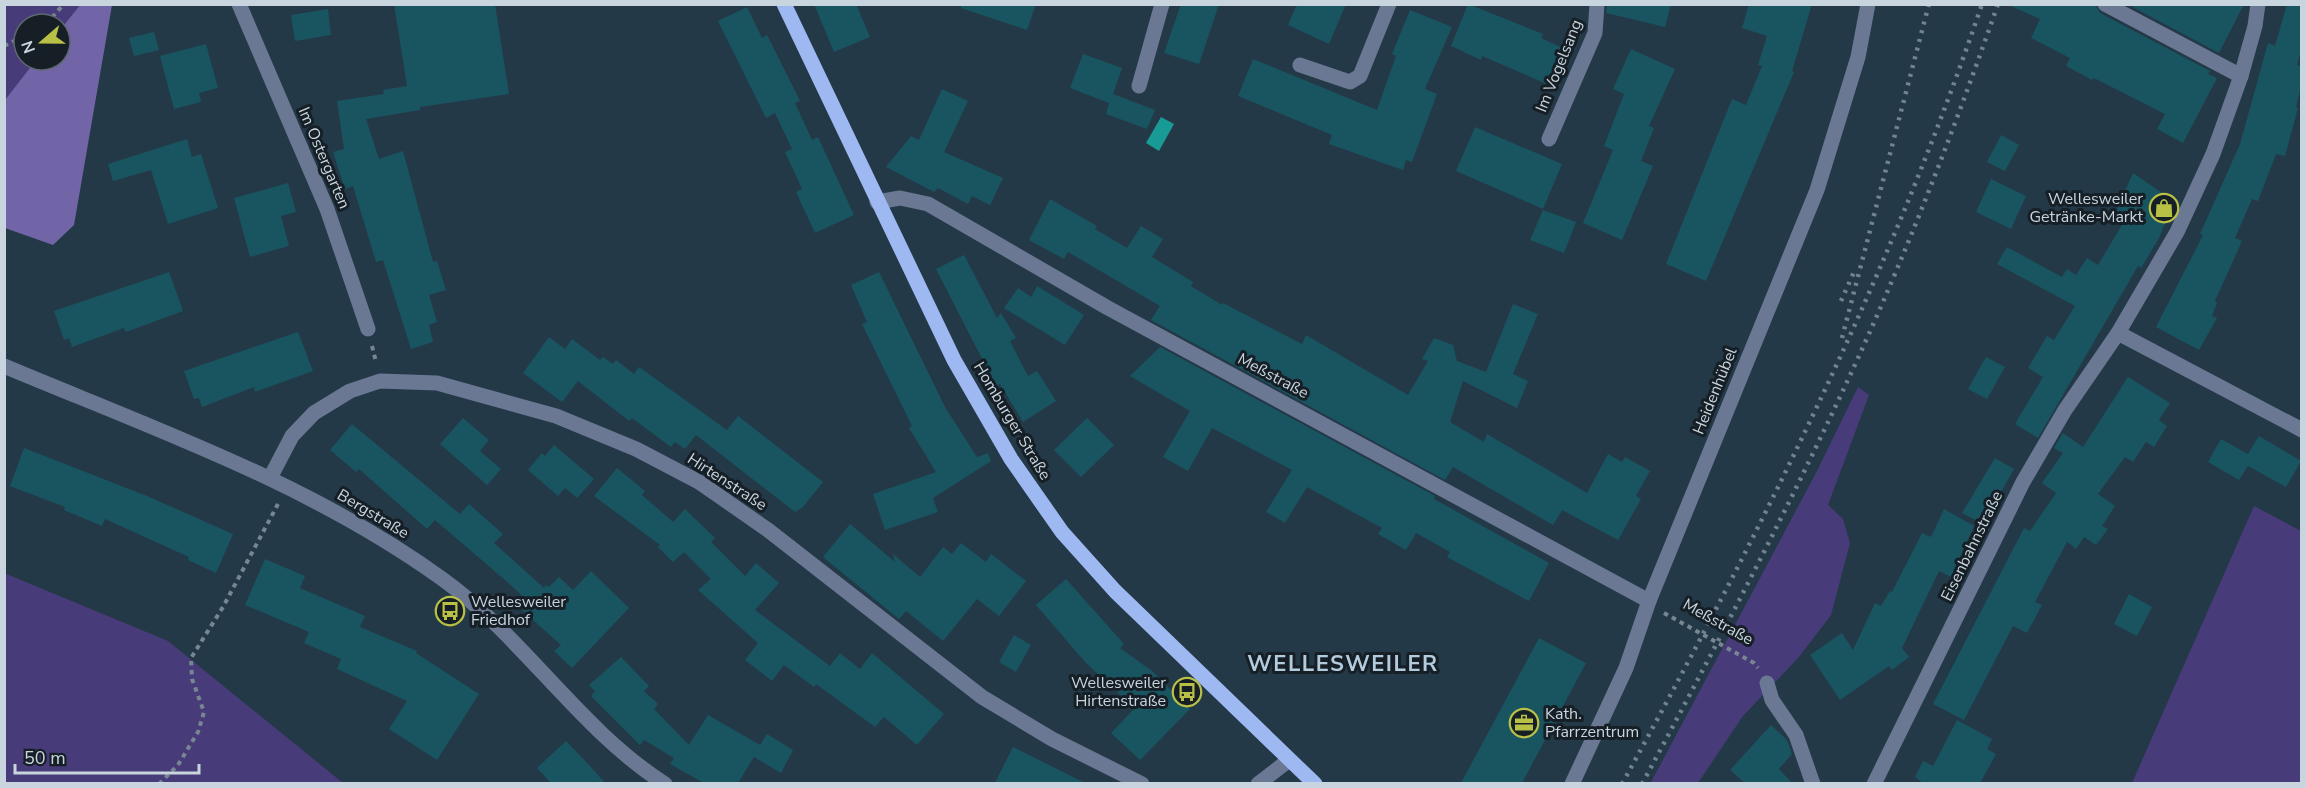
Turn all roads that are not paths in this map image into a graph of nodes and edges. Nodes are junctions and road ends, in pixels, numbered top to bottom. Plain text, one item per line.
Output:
1 (239, 4) edge
2 (784, 4) edge
3 (1162, 4) edge
4 (1389, 4) edge
5 (1597, 4) edge
6 (1868, 4) edge
7 (2105, 4) edge
8 (2258, 4) edge
9 (1300, 65) dead end
10 (2241, 76) junction
11 (1139, 86) dead end
12 (1549, 140) dead end
13 (877, 202) junction
14 (368, 329) road end
15 (2118, 333) junction
16 (4, 366) edge
17 (2301, 430) edge
18 (277, 481) junction
19 (1649, 601) junction
20 (1767, 683) dead end
21 (1288, 760) junction
22 (665, 783) edge
23 (1142, 783) edge
24 (1258, 783) edge
25 (1315, 783) edge
26 (1572, 783) edge
27 (1813, 783) edge
28 (1874, 783) edge

1 - 14 street, Im Ostergarten
2 - 13 main road, Homburger Straße
3 - 11 street
4 - 9 street
5 - 12 street, Im Vogelsang
6 - 19 street, Heidenhübel
7 - 10 street
8 - 10 street, Eisenbahnstraße
10 - 15 street, Eisenbahnstraße
13 - 19 street, Meßstraße
13 - 21 main road, Homburger Straße
15 - 17 street
15 - 28 street, Eisenbahnstraße
16 - 18 street, Bergstraße
18 - 22 street, Bergstraße
18 - 23 street, Hirtenstraße
19 - 26 street, Heidenhübel
20 - 27 street
21 - 24 street
21 - 25 main road, Homburger Straße

